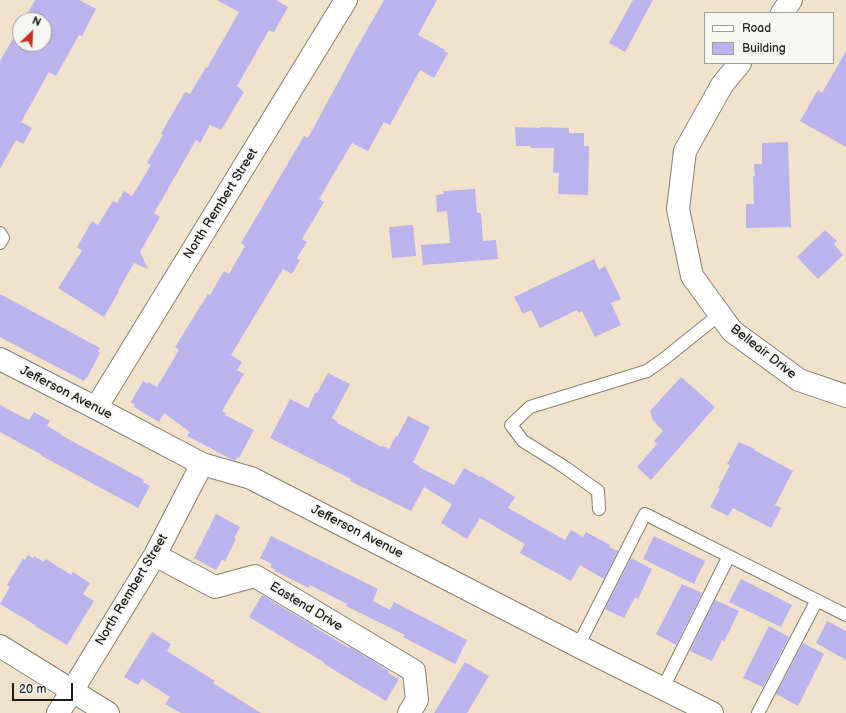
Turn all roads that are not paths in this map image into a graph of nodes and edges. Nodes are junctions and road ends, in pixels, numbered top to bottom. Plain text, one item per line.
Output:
1 (346, 0) edge
2 (790, 0) edge
3 (783, 12) edge
4 (739, 64) edge
5 (0, 233) edge
6 (0, 243) edge
7 (720, 314) junction
8 (0, 359) edge
9 (846, 396) edge
10 (96, 408) junction
11 (202, 464) junction
12 (599, 509) dead end
13 (155, 555) junction
14 (729, 556) junction
15 (817, 600) junction
16 (846, 615) edge
17 (0, 646) edge
18 (578, 646) junction
19 (663, 688) junction
20 (72, 691) junction
21 (58, 713) edge
22 (108, 713) edge
23 (409, 713) edge
24 (712, 713) edge
25 (758, 713) edge

1 - 10 street, North Rembert Street
2 - 3 street
4 - 7 street, Belleair Drive
5 - 6 lane
7 - 9 street, Belleair Drive
7 - 12 lane
8 - 10 street, Jefferson Avenue
10 - 11 street, Jefferson Avenue
11 - 13 street, North Rembert Street
11 - 18 street, Jefferson Avenue
13 - 20 street, North Rembert Street
13 - 23 street, Eastend Drive
14 - 15 lane
14 - 18 lane
14 - 19 lane
15 - 16 lane
15 - 25 lane
17 - 20 street
18 - 19 street, Jefferson Avenue
19 - 24 street, Jefferson Avenue
20 - 21 street, North Rembert Street
20 - 22 street

